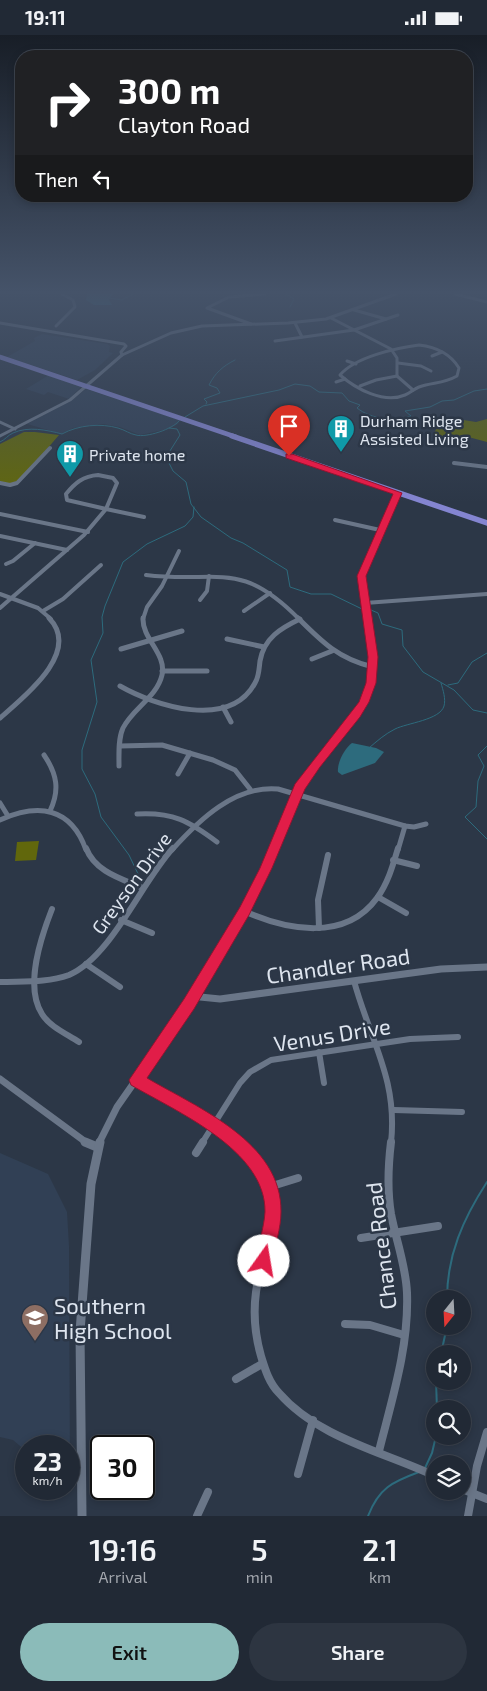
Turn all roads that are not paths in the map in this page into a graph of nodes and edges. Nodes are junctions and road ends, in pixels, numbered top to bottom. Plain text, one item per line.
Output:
1 (18, 363) edge
2 (113, 363) edge
3 (398, 363) edge
4 (399, 363) edge
5 (456, 363) edge
6 (356, 364) edge
7 (430, 371) dead end
8 (378, 374) dead end
9 (397, 376) junction
10 (383, 378) junction
11 (345, 379) junction
12 (336, 382) dead end
13 (86, 386) junction
14 (360, 386) junction
15 (413, 390) junction
16 (0, 422) edge
17 (15, 429) junction
18 (0, 436) edge
19 (50, 448) dead end
20 (454, 463) dead end
21 (487, 467) edge
22 (0, 483) edge
23 (398, 493) junction
24 (106, 509) junction
25 (0, 514) edge
26 (144, 517) dead end
27 (335, 520) dead end
28 (486, 522) edge
29 (380, 530) junction
30 (88, 532) junction
31 (1, 537) edge
32 (35, 543) junction
33 (67, 550) junction
34 (180, 551) dead end
35 (6, 564) dead end
36 (101, 565) dead end
37 (146, 575) dead end
38 (209, 576) junction
39 (165, 578) junction
40 (0, 593) edge
41 (270, 593) junction
42 (487, 594) edge
43 (12, 598) junction
44 (200, 600) dead end
45 (365, 603) junction
46 (0, 608) edge
47 (43, 611) junction
48 (244, 611) dead end
49 (300, 619) junction
50 (182, 631) dead end
51 (227, 639) dead end
52 (150, 642) junction
53 (264, 647) junction
54 (121, 649) dead end
55 (332, 651) junction
56 (312, 659) dead end
57 (373, 667) junction
58 (162, 671) junction
59 (207, 671) dead end
60 (120, 687) dead end
61 (146, 699) junction
62 (223, 707) junction
63 (0, 718) edge
64 (231, 722) dead end
65 (120, 746) junction
66 (190, 753) junction
67 (44, 755) dead end
68 (119, 766) dead end
69 (178, 774) dead end
70 (250, 789) junction
71 (296, 793) junction
72 (0, 803) edge
73 (50, 811) junction
74 (137, 814) dead end
75 (8, 816) junction
76 (0, 820) edge
77 (426, 823) dead end
78 (196, 826) junction
79 (404, 826) junction
80 (217, 842) dead end
81 (328, 855) dead end
82 (394, 860) junction
83 (416, 866) dead end
84 (143, 888) junction
85 (378, 897) junction
86 (52, 909) dead end
87 (244, 911) junction
88 (406, 913) dead end
89 (121, 920) junction
90 (319, 929) junction
91 (152, 933) dead end
92 (86, 964) junction
93 (487, 967) edge
94 (35, 981) junction
95 (354, 981) junction
96 (0, 982) edge
97 (120, 987) dead end
98 (196, 994) junction
99 (458, 1037) dead end
100 (79, 1042) dead end
101 (376, 1044) junction
102 (318, 1052) junction
103 (0, 1079) edge
104 (137, 1080) junction
105 (324, 1083) dead end
106 (394, 1111) junction
107 (462, 1112) dead end
108 (213, 1126) junction
109 (97, 1147) junction
110 (196, 1153) dead end
111 (298, 1178) dead end
112 (269, 1187) junction
113 (438, 1226) dead end
114 (397, 1233) junction
115 (361, 1238) dead end
116 (344, 1324) dead end
117 (404, 1335) junction
118 (262, 1363) junction
119 (236, 1379) dead end
120 (313, 1420) junction
121 (487, 1432) edge
122 (380, 1451) junction
123 (426, 1472) edge
124 (298, 1474) dead end
125 (208, 1492) dead end
126 (472, 1493) junction
127 (487, 1499) edge
128 (82, 1516) edge
129 (197, 1516) edge
130 (468, 1516) edge

1 - 13 highway
2 - 13 street
3 - 9 street
4 - 7 street
5 - 15 street
6 - 11 street
8 - 10 street
9 - 10 street
9 - 15 street
10 - 14 street
11 - 12 street
11 - 14 street
13 - 17 street
13 - 23 highway
14 - 15 street
16 - 17 street
17 - 18 street
19 - 22 street
20 - 21 street
23 - 28 highway
23 - 29 street
24 - 24 street
24 - 26 street
24 - 30 street
25 - 30 street
27 - 29 street
29 - 45 street
30 - 33 street
31 - 32 street
32 - 33 street
32 - 35 street
33 - 43 street
34 - 39 street
36 - 47 street
37 - 39 street
38 - 39 street
38 - 41 street
38 - 44 street
39 - 52 street
40 - 43 street
41 - 48 street
41 - 49 street
42 - 45 street
43 - 46 street
43 - 47 street
45 - 57 street
47 - 63 street
49 - 53 street
49 - 55 street
50 - 52 street
51 - 53 street
52 - 54 street
52 - 58 street
53 - 62 street
55 - 56 street
55 - 57 street
57 - 71 street
58 - 59 street
58 - 61 street
60 - 61 street
61 - 62 street
61 - 65 street
62 - 64 street
65 - 66 street
65 - 68 street
66 - 69 street
66 - 70 street
67 - 73 street
70 - 71 street, Greyson Drive
70 - 78 street, Greyson Drive
71 - 79 street, Greyson Drive
71 - 87 street
72 - 75 street
73 - 75 street
73 - 84 street
74 - 78 street
75 - 76 street
77 - 79 street, Greyson Drive
78 - 80 street
78 - 84 street, Greyson Drive
79 - 82 street
81 - 90 street
82 - 83 street
82 - 85 street
84 - 89 street, Greyson Drive
85 - 88 street
85 - 90 street
86 - 94 street
87 - 90 street
87 - 98 street
89 - 91 street
89 - 92 street, Greyson Drive
92 - 94 street, Greyson Drive
92 - 97 street
93 - 95 street, Chandler Road
94 - 96 street, Greyson Drive
94 - 100 street
95 - 98 street, Chandler Road
95 - 101 street, Chance Road
98 - 104 street
99 - 101 street, Venus Drive
101 - 102 street, Venus Drive
101 - 106 street, Chance Road
102 - 105 street
102 - 108 street, Venus Drive
103 - 109 street
104 - 108 street
104 - 109 street
106 - 107 street
106 - 114 street, Chance Road
108 - 110 street, Venus Drive
108 - 112 street
109 - 128 street
111 - 112 street
112 - 118 street
113 - 114 street
114 - 115 street
114 - 117 street, Chance Road
116 - 117 street
117 - 122 street, Chance Road
118 - 119 street
118 - 120 street
120 - 122 street
120 - 124 street
121 - 126 street
122 - 123 street
125 - 129 street
126 - 127 street
126 - 130 street

